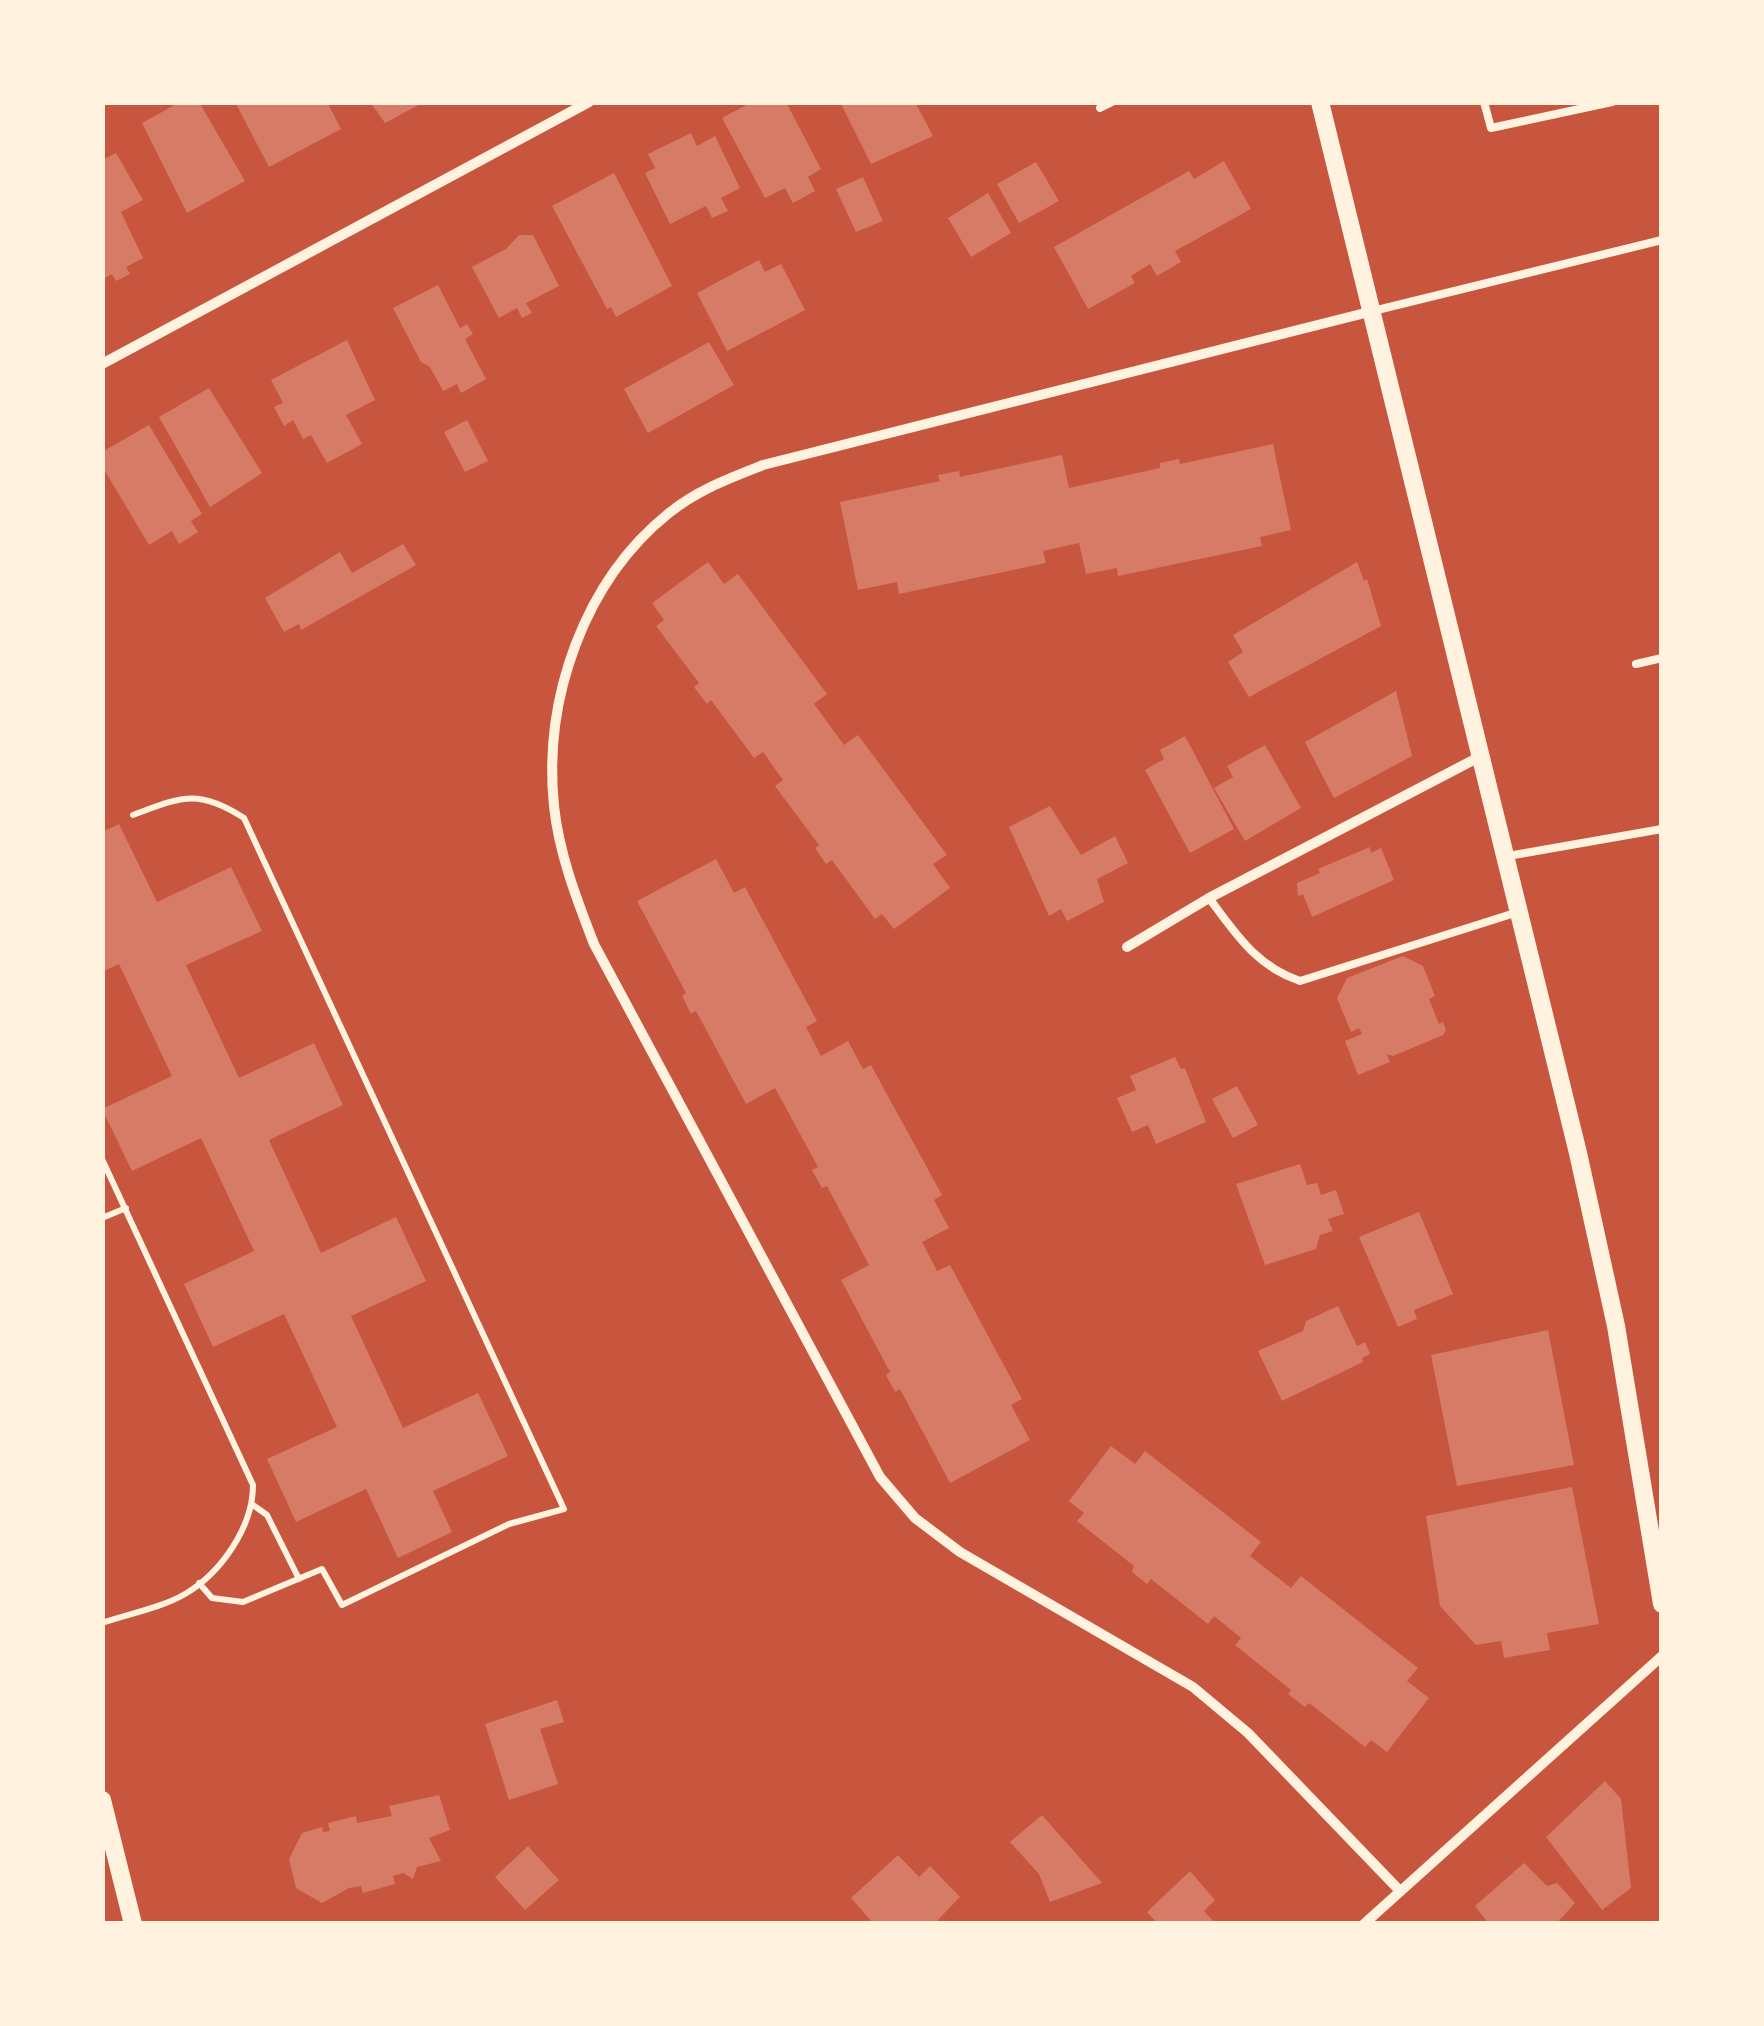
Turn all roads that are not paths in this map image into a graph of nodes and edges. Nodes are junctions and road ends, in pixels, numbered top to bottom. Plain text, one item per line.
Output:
1 (589, 102) edge
2 (1112, 102) edge
3 (1320, 102) edge
4 (1484, 102) edge
5 (1612, 102) edge
6 (1100, 108) dead end
7 (1662, 240) edge
8 (1373, 312) junction
9 (102, 364) edge
10 (1662, 658) edge
11 (1636, 664) dead end
12 (1484, 754) junction
13 (1662, 829) edge
14 (1508, 856) junction
15 (1208, 898) junction
16 (1521, 911) junction
17 (1127, 947) dead end
18 (1662, 1604) edge
19 (1662, 1656) edge
20 (102, 1800) edge
21 (1400, 1891) junction
22 (133, 1924) edge
23 (1364, 1924) edge

1 - 9 street
2 - 6 lane
3 - 8 street
4 - 5 lane
7 - 8 lane
8 - 12 street
8 - 21 street
10 - 11 lane
12 - 14 street
12 - 15 street
13 - 14 lane
14 - 16 street
15 - 16 lane
15 - 17 street
16 - 18 street
19 - 21 street
20 - 22 street
21 - 23 street

